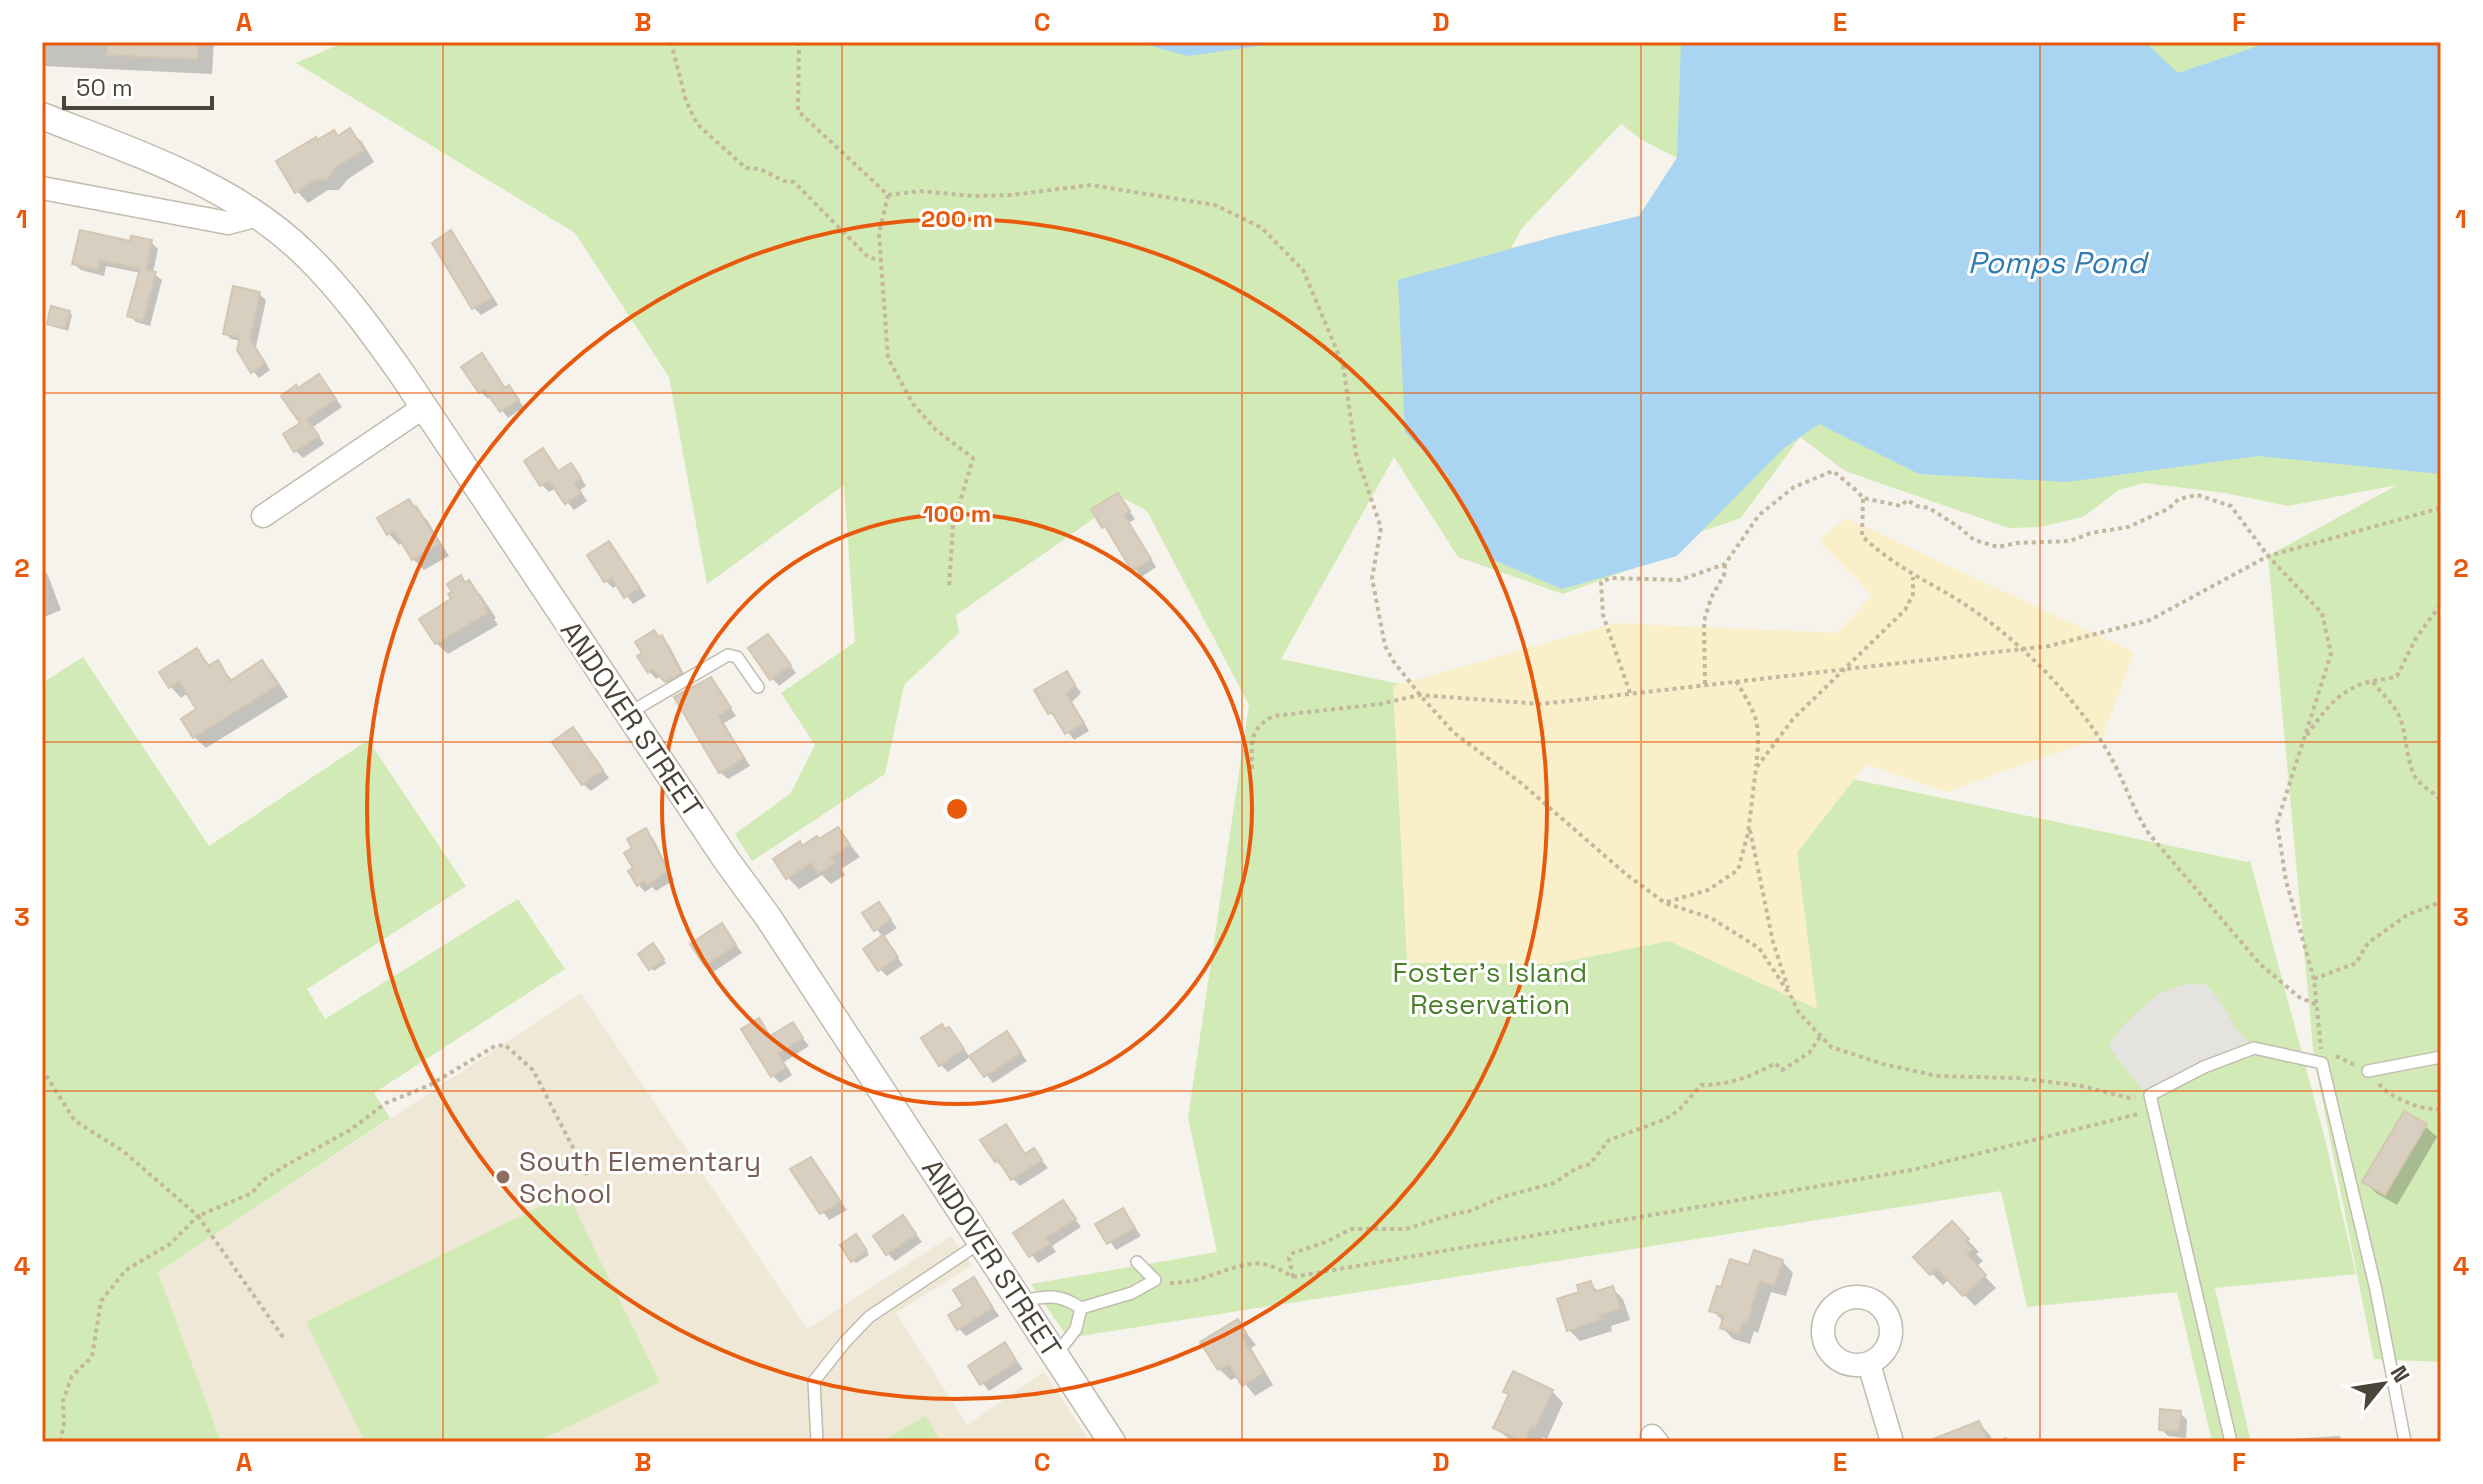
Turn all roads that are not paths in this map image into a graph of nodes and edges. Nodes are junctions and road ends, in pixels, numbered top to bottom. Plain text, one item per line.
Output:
1 (42, 116) edge
2 (42, 188) edge
3 (258, 215) junction
4 (424, 407) junction
5 (263, 516) dead end
6 (758, 687) dead end
7 (629, 714) junction
8 (2441, 1057) edge
9 (2368, 1071) road end
10 (982, 1242) junction
11 (1137, 1262) dead end
12 (1020, 1301) junction
13 (1081, 1308) junction
14 (1056, 1355) junction
15 (1869, 1364) dead end
16 (817, 1442) edge
17 (1112, 1442) edge
18 (1892, 1442) edge
19 (2231, 1442) edge
20 (2405, 1442) edge

1 - 3 street, ANDOVER STREET
2 - 3 street
3 - 4 street, ANDOVER STREET
4 - 5 street
4 - 7 street, ANDOVER STREET
6 - 7 lane
7 - 10 street, ANDOVER STREET
8 - 9 lane
10 - 12 street, ANDOVER STREET
10 - 16 lane
11 - 13 lane
12 - 13 lane
12 - 14 street, ANDOVER STREET
13 - 14 lane
14 - 17 street, ANDOVER STREET
15 - 18 street
19 - 20 lane

